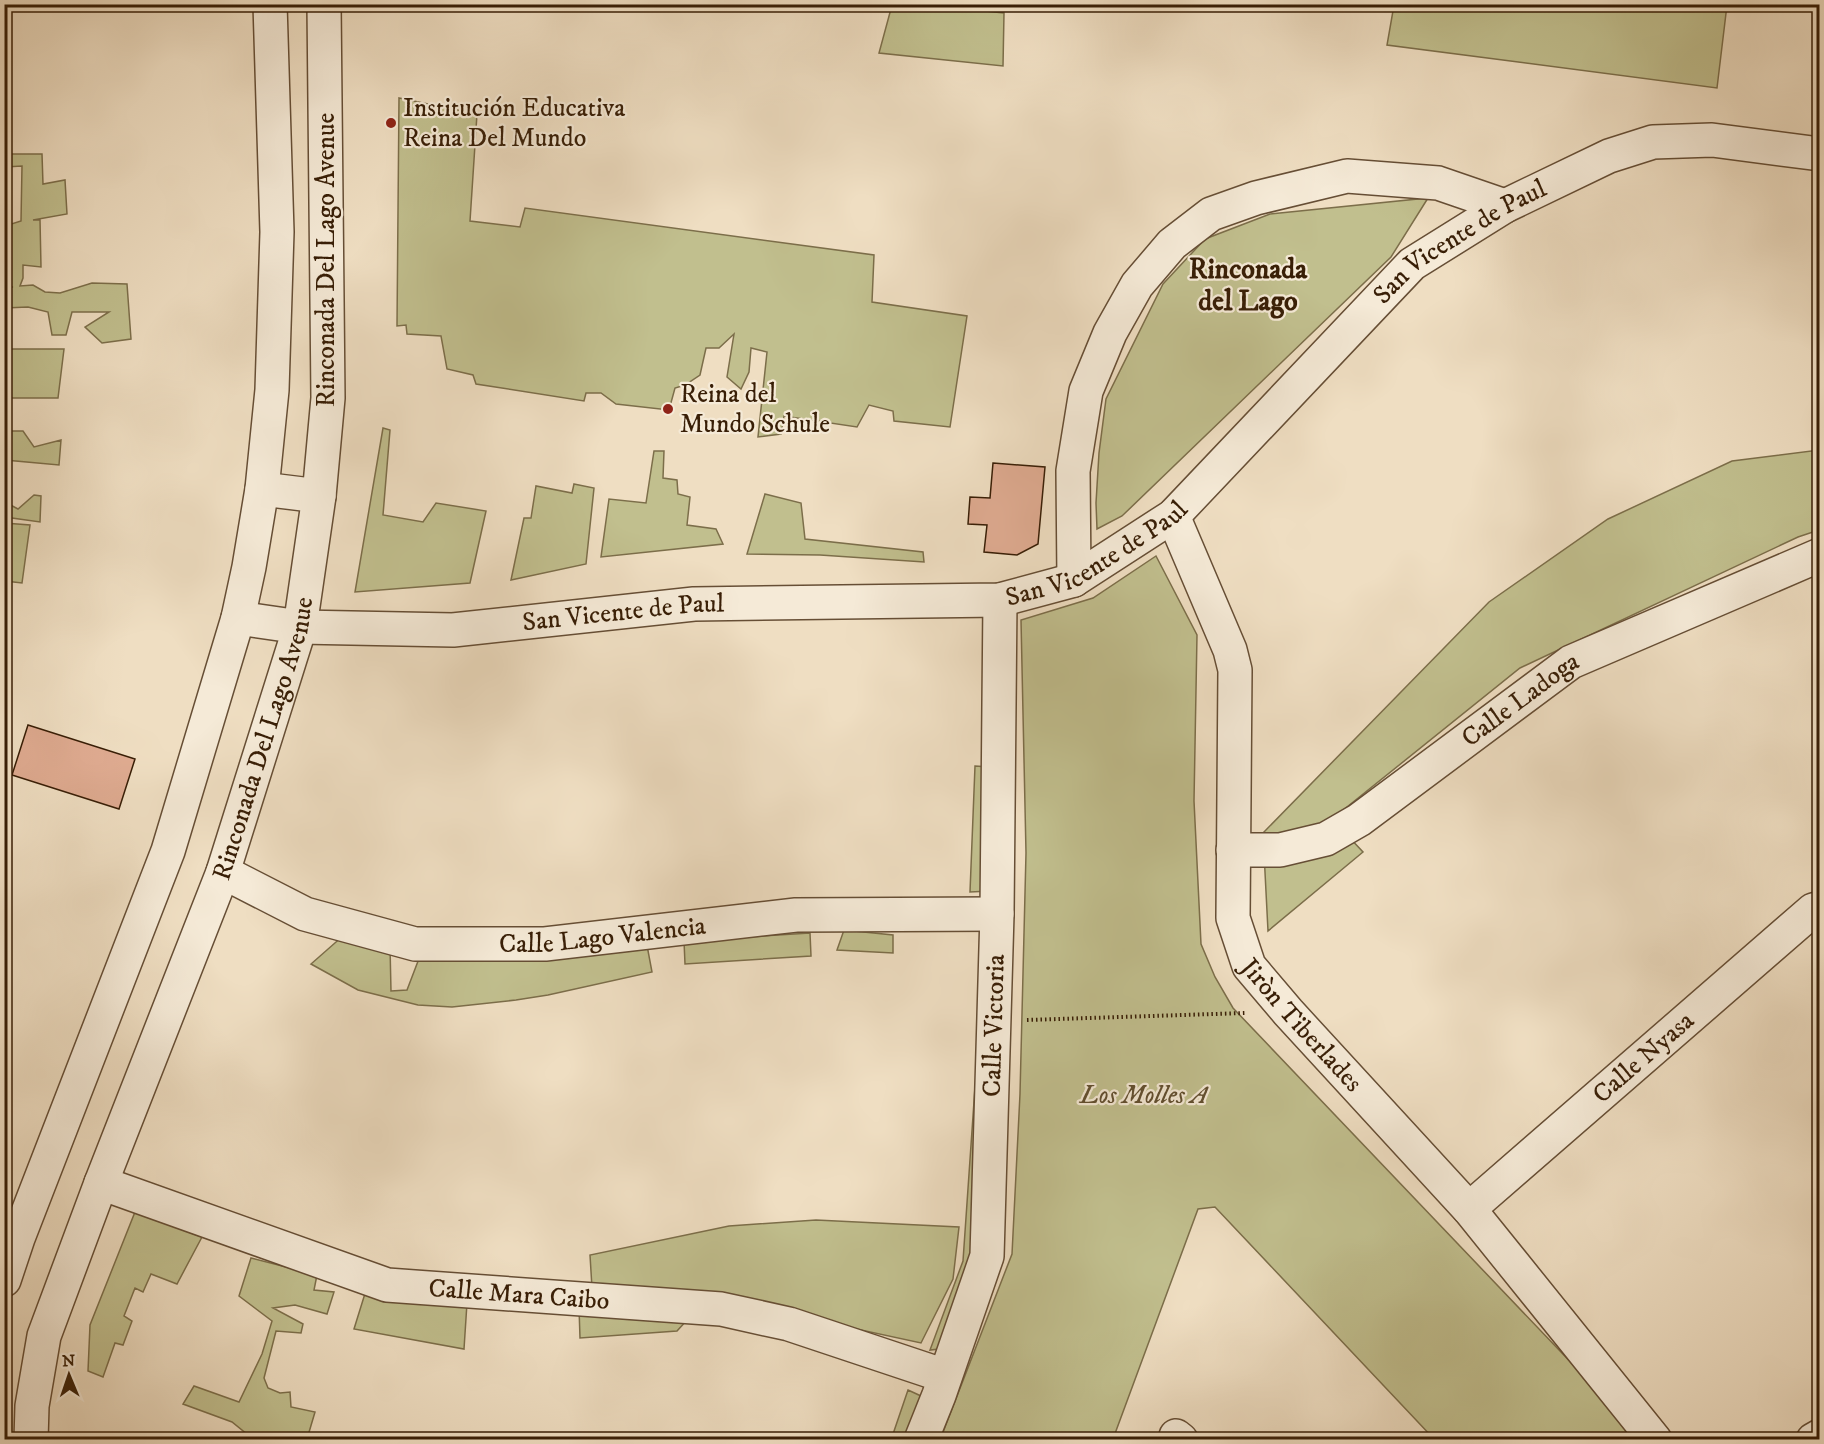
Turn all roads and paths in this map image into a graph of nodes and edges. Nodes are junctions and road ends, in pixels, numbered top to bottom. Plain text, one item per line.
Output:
1 (270, 4) edge
2 (324, 4) edge
3 (1820, 153) edge
4 (1505, 206) junction
5 (262, 489) junction
6 (319, 496) junction
7 (1173, 516) junction
8 (1820, 555) edge
9 (1074, 580) junction
10 (1000, 600) junction
11 (238, 618) junction
12 (300, 627) junction
13 (1233, 849) junction
14 (223, 872) junction
15 (1820, 908) edge
16 (997, 914) junction
17 (1288, 1012) junction
18 (994, 1021) junction
19 (101, 1183) junction
20 (1469, 1209) junction
21 (4, 1280) edge
22 (945, 1376) junction
23 (1820, 1436) edge
24 (31, 1440) edge
25 (921, 1440) edge
26 (1654, 1440) edge
27 (1813, 1440) edge

1 - 5 street, Rinconada Del Lago Avenue
2 - 6 street, Rinconada Del Lago Avenue
3 - 4 street, San Vicente de Paul
4 - 7 street, San Vicente de Paul
4 - 9 street
5 - 6 street
5 - 11 street, Rinconada Del Lago Avenue
6 - 12 street, Rinconada Del Lago Avenue
7 - 9 street, San Vicente de Paul
7 - 13 street, Jiròn Tiberlades
8 - 13 street, Calle Ladoga
9 - 10 street, San Vicente de Paul
10 - 12 street, San Vicente de Paul
10 - 16 street, Calle Victoria
11 - 12 street, San Vicente de Paul
11 - 21 street, Rinconada Del Lago Avenue
12 - 14 street, Rinconada Del Lago Avenue
13 - 17 street, Jiròn Tiberlades
14 - 16 street, Calle Lago Valencia
14 - 19 street, Rinconada Del Lago Avenue
15 - 20 street, Calle Nyasa
16 - 18 street, Calle Victoria
17 - 18 path
17 - 20 street, Jiròn Tiberlades
18 - 22 street, Calle Victoria
19 - 22 street, Calle Mara Caibo
19 - 24 street, Rinconada Del Lago Avenue
20 - 26 street, Jiròn Tiberlades
22 - 25 street, Calle Victoria
23 - 27 street

